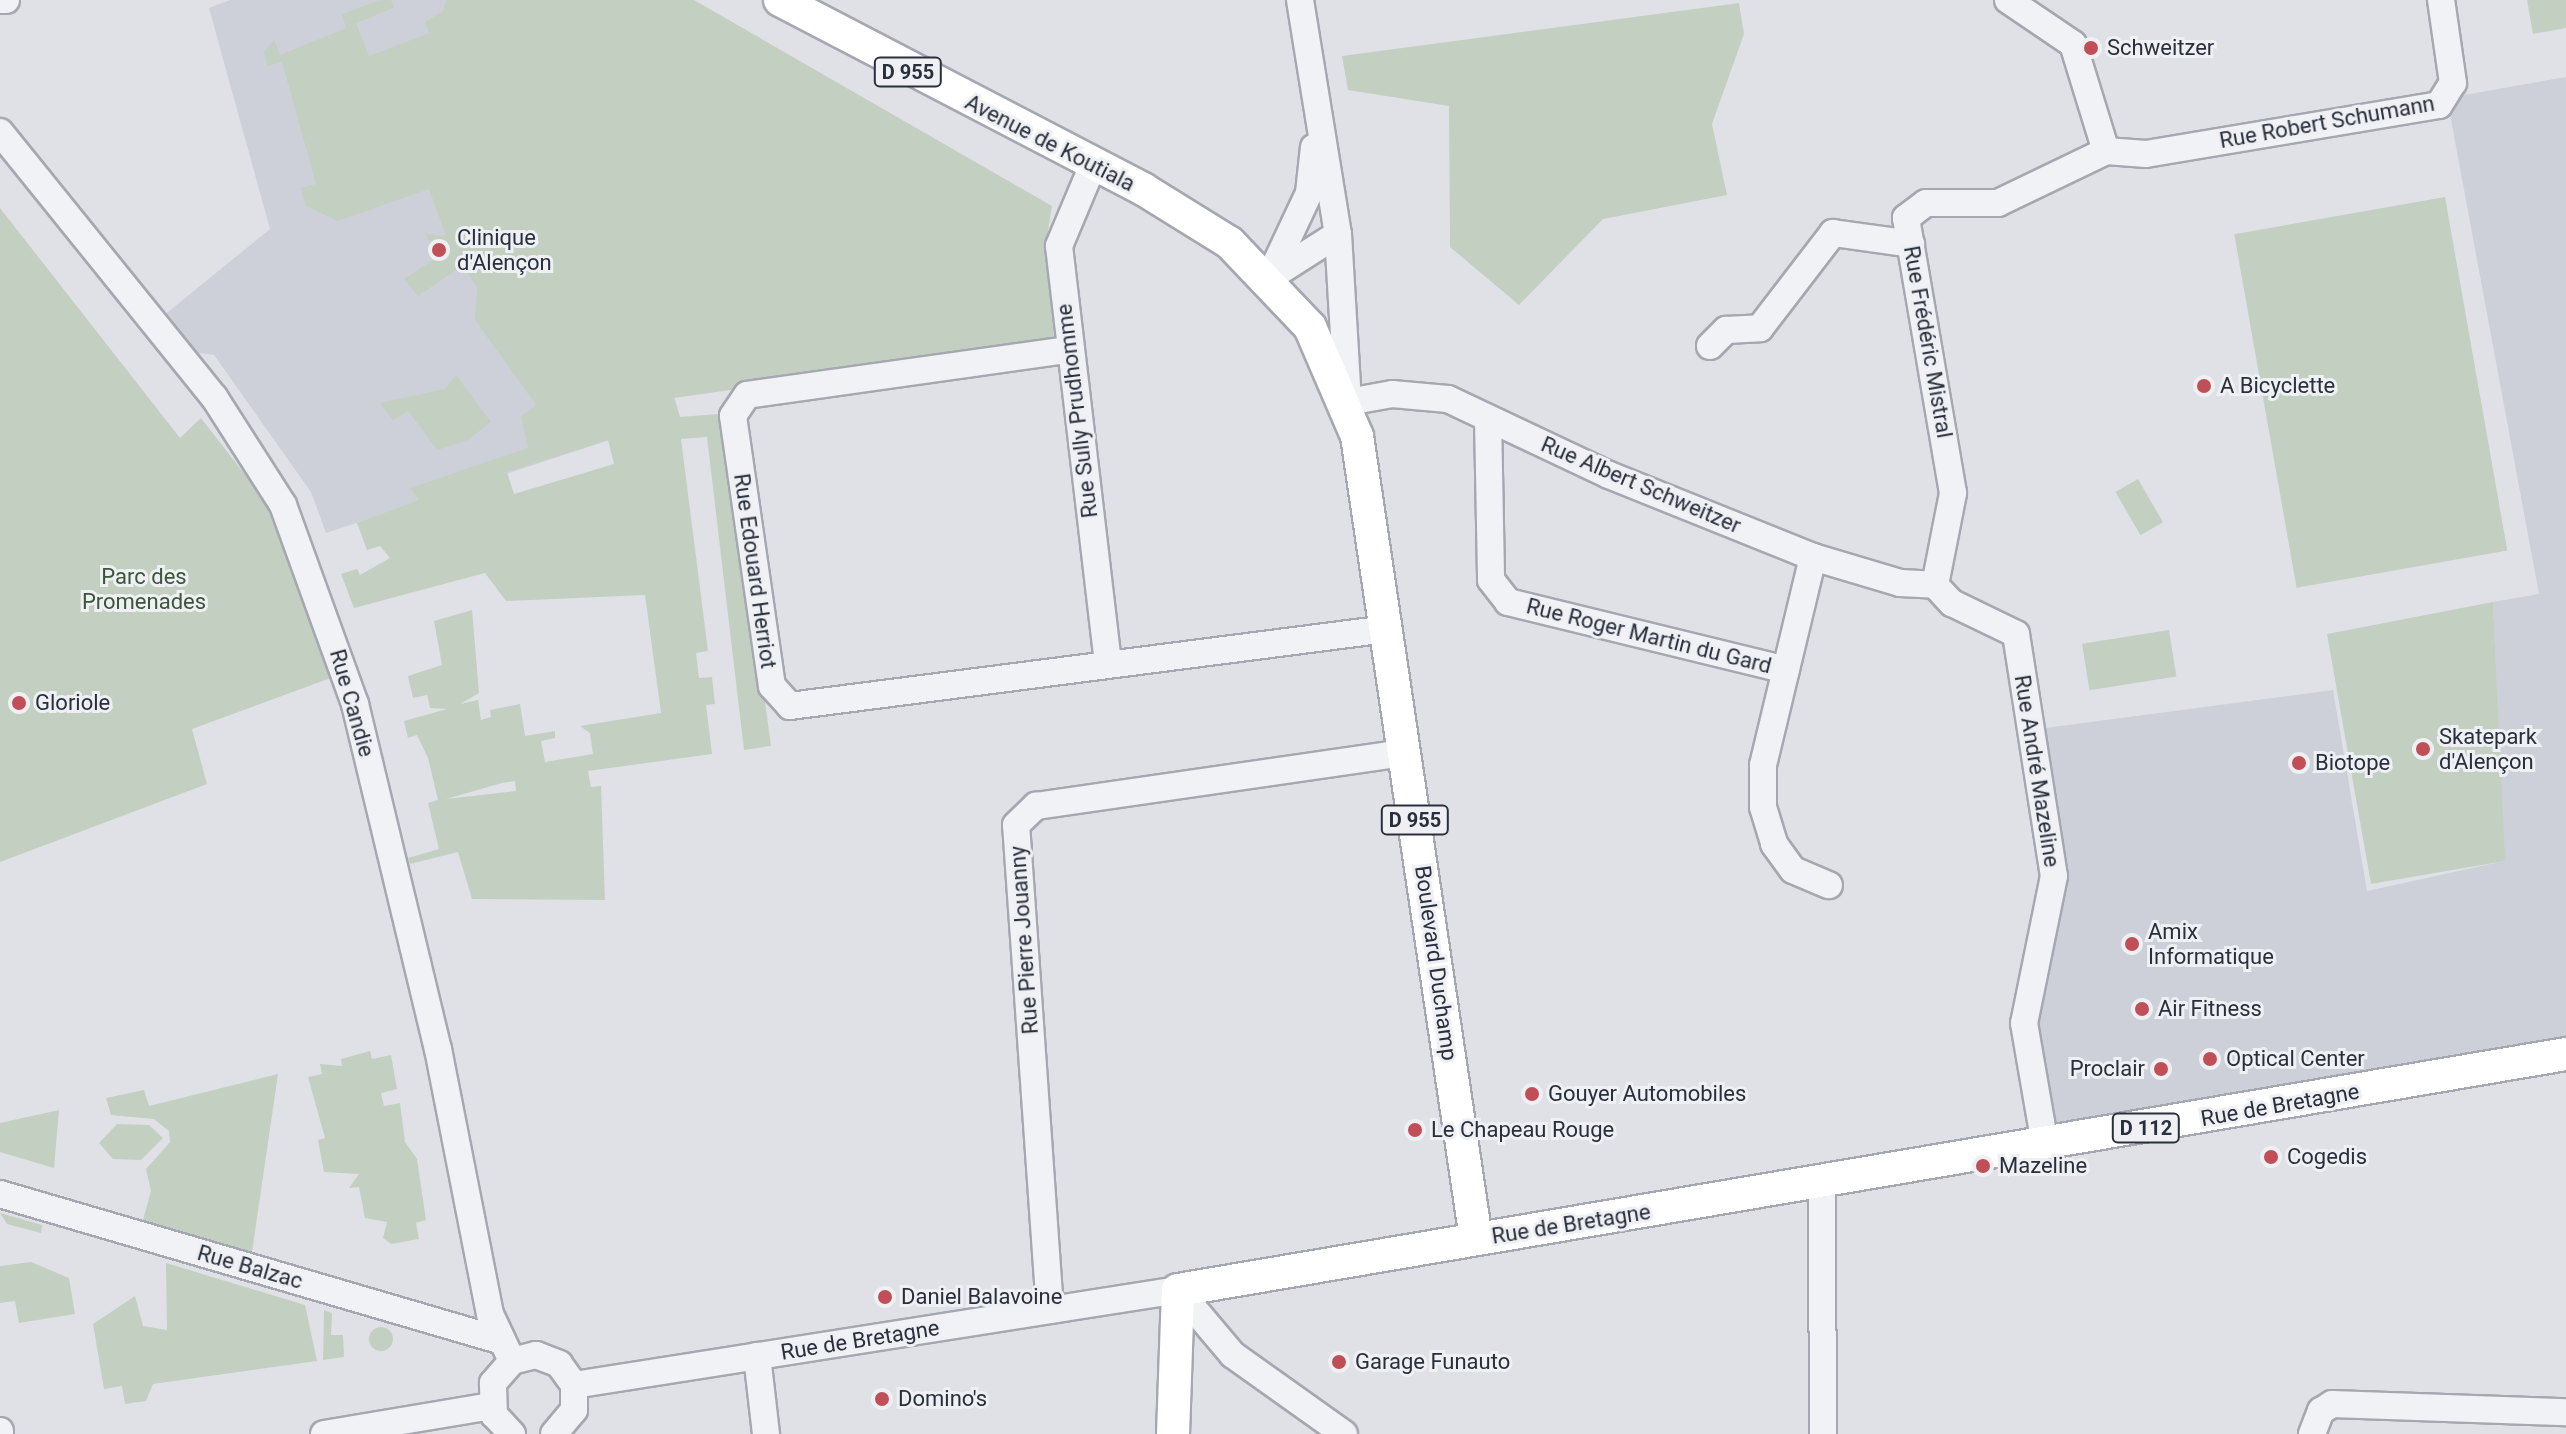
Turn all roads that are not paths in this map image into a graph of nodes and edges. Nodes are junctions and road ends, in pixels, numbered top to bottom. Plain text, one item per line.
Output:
1 (0, 0) edge
2 (6, 0) edge
3 (780, 0) edge
4 (1300, 0) edge
5 (2008, 0) edge
6 (2441, 0) edge
7 (1316, 97) junction
8 (0, 132) edge
9 (2106, 151) junction
10 (1093, 165) junction
11 (1338, 234) junction
12 (1911, 244) junction
13 (1269, 278) junction
14 (1710, 346) dead end
15 (1067, 350) junction
16 (1348, 402) junction
17 (1488, 419) junction
18 (1813, 557) junction
19 (1935, 585) junction
20 (1387, 629) junction
21 (1108, 663) junction
22 (1786, 670) junction
23 (1405, 753) junction
24 (1829, 885) dead end
25 (2566, 1054) edge
26 (2045, 1145) junction
27 (1822, 1184) junction
28 (0, 1194) edge
29 (1476, 1239) junction
30 (1178, 1290) junction
31 (1050, 1310) junction
32 (505, 1350) junction
33 (757, 1356) junction
34 (574, 1385) junction
35 (491, 1406) junction
36 (2566, 1412) edge
37 (324, 1434) edge
38 (512, 1434) edge
39 (554, 1434) edge
40 (766, 1434) edge
41 (1173, 1434) edge
42 (1344, 1434) edge
43 (1823, 1434) edge
44 (2312, 1434) edge

1 - 2 street
3 - 10 main road, Avenue de Koutiala / D 955
4 - 7 street, Boulevard Duchamp
5 - 9 street
6 - 9 street, Rue Robert Schumann
7 - 11 street, Boulevard Duchamp
7 - 13 street, Boulevard Duchamp
8 - 32 street, Rue Candie
9 - 12 street, Rue Frédéric Mistral
10 - 13 main road, Avenue de Koutiala / D 955
10 - 15 street, Rue Sully Prudhomme
11 - 13 street
11 - 16 street, Boulevard Duchamp
12 - 14 street
12 - 19 street, Rue Frédéric Mistral
13 - 16 main road, Boulevard Duchamp / D 955
15 - 21 street, Rue Sully Prudhomme
15 - 21 street, Rue Edouard Herriot
16 - 17 street, Rue Albert Schweitzer
16 - 20 main road, Boulevard Duchamp / D 955
17 - 18 street, Rue Albert Schweitzer
17 - 22 street, Rue Roger Martin du Gard
18 - 19 street, Rue Albert Schweitzer
18 - 22 street
19 - 26 street, Rue André Mazeline
20 - 21 street, Rue Edouard Herriot
20 - 23 main road, Boulevard Duchamp / D 955
22 - 24 street
23 - 29 main road, Boulevard Duchamp / D 955
23 - 31 street, Rue Pierre Jouanny
25 - 26 main road, Rue de Bretagne / D 112
26 - 27 main road, Rue de Bretagne / D 112
27 - 29 main road, Rue de Bretagne / D 112
27 - 43 street
28 - 32 street, Rue Balzac
29 - 30 main road, Rue de Bretagne / D 112
30 - 31 street, Rue de Bretagne
30 - 41 main road
30 - 42 street
31 - 33 street, Rue de Bretagne
32 - 34 street, Rue Balzac
32 - 35 street
33 - 34 street, Rue de Bretagne
33 - 40 street
34 - 39 street
35 - 37 street
35 - 38 street
36 - 44 street

